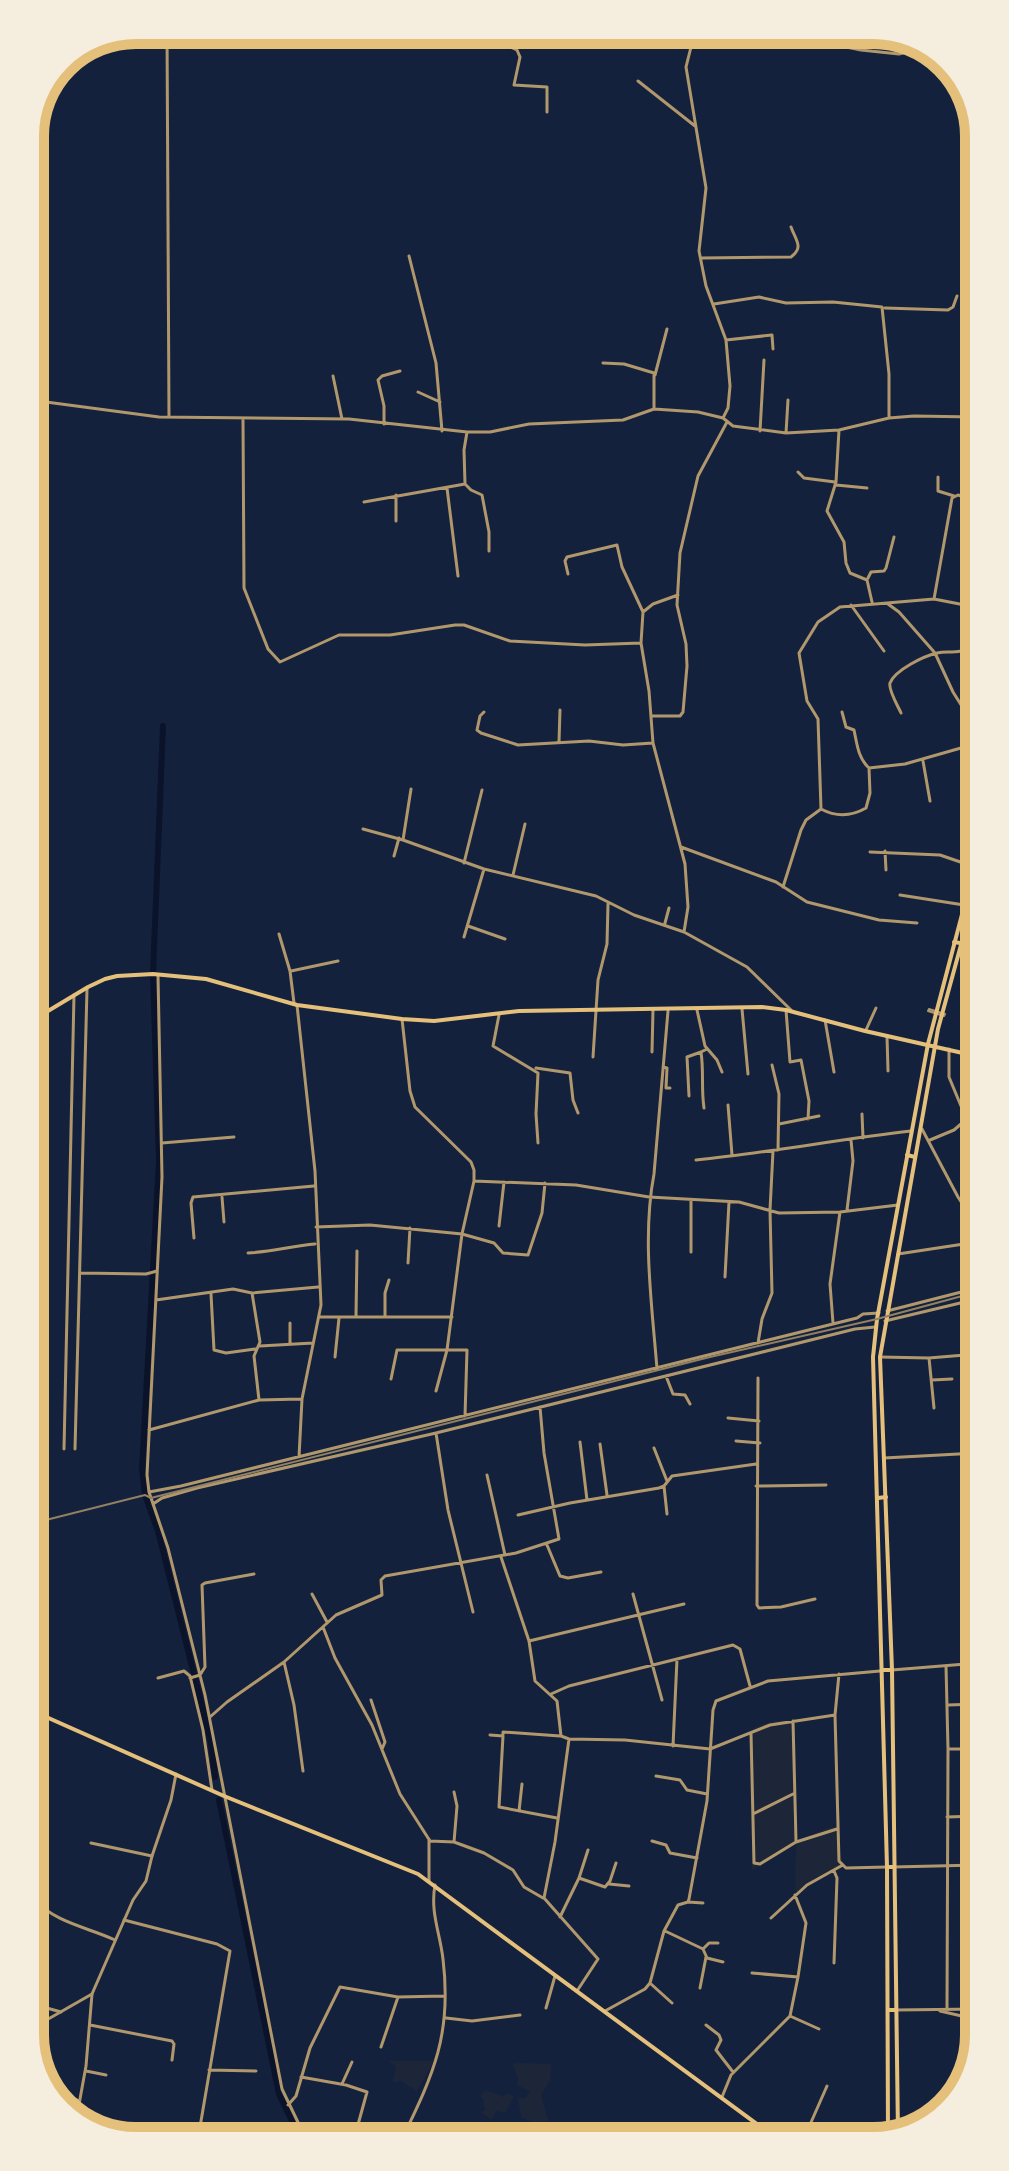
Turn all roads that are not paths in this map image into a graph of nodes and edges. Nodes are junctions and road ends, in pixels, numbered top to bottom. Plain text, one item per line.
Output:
1 (167, 44) edge
2 (505, 44) edge
3 (518, 44) edge
4 (691, 44) edge
5 (831, 44) edge
6 (516, 49) junction
7 (909, 51) edge
8 (638, 81) dead end
9 (547, 112) dead end
10 (695, 126) junction
11 (791, 227) dead end
12 (409, 256) dead end
13 (700, 258) junction
14 (957, 296) dead end
15 (714, 304) junction
16 (884, 308) junction
17 (667, 329) dead end
18 (726, 340) junction
19 (773, 349) dead end
20 (764, 360) dead end
21 (603, 363) dead end
22 (400, 371) dead end
23 (655, 375) junction
24 (333, 376) dead end
25 (418, 392) dead end
26 (788, 400) dead end
27 (44, 402) edge
28 (441, 402) junction
29 (654, 409) junction
30 (169, 417) junction
31 (243, 417) junction
32 (965, 417) edge
33 (889, 418) junction
34 (342, 419) junction
35 (725, 420) junction
36 (384, 424) junction
37 (839, 430) junction
38 (442, 431) junction
39 (760, 431) junction
40 (467, 432) junction
41 (786, 433) junction
42 (798, 472) dead end
43 (938, 477) dead end
44 (465, 484) junction
45 (836, 484) junction
46 (447, 488) junction
47 (867, 488) dead end
48 (396, 495) junction
49 (954, 496) junction
50 (965, 497) edge
51 (364, 502) dead end
52 (396, 521) dead end
53 (894, 537) dead end
54 (489, 551) dead end
55 (568, 574) dead end
56 (458, 576) dead end
57 (867, 580) junction
58 (678, 595) junction
59 (934, 599) junction
60 (872, 603) junction
61 (888, 604) junction
62 (851, 605) junction
63 (965, 605) edge
64 (643, 612) junction
65 (641, 643) junction
66 (965, 649) edge
67 (884, 651) dead end
68 (935, 653) junction
69 (965, 708) edge
70 (560, 710) dead end
71 (484, 712) dead end
72 (842, 712) dead end
73 (901, 713) dead end
74 (652, 716) junction
75 (653, 743) junction
76 (559, 744) junction
77 (965, 747) edge
78 (923, 760) junction
79 (869, 768) junction
80 (411, 789) dead end
81 (482, 790) dead end
82 (930, 801) dead end
83 (821, 809) junction
84 (525, 824) dead end
85 (363, 829) dead end
86 (401, 839) junction
87 (681, 847) junction
88 (885, 851) junction
89 (870, 852) dead end
90 (394, 856) dead end
91 (464, 863) junction
92 (965, 863) edge
93 (484, 869) junction
94 (886, 870) dead end
95 (513, 876) junction
96 (783, 887) junction
97 (900, 895) dead end
98 (965, 901) edge
99 (608, 904) junction
100 (964, 905) junction
101 (669, 908) dead end
102 (965, 920) edge
103 (917, 923) dead end
104 (665, 924) junction
105 (468, 926) junction
106 (684, 932) junction
107 (279, 934) dead end
108 (464, 937) dead end
109 (505, 939) dead end
110 (957, 942) junction
111 (965, 945) edge
112 (338, 961) dead end
113 (290, 971) junction
114 (158, 975) junction
115 (88, 987) junction
116 (74, 995) junction
117 (296, 1004) junction
118 (876, 1008) dead end
119 (742, 1009) junction
120 (653, 1010) junction
121 (697, 1010) junction
122 (786, 1010) junction
123 (668, 1011) junction
124 (793, 1011) junction
125 (596, 1012) junction
126 (44, 1013) edge
127 (500, 1013) junction
128 (402, 1019) junction
129 (825, 1020) junction
130 (865, 1031) junction
131 (887, 1036) junction
132 (928, 1044) junction
133 (652, 1045) junction
134 (934, 1045) junction
135 (644, 1046) dead end
136 (949, 1048) junction
137 (707, 1049) junction
138 (652, 1052) dead end
139 (701, 1052) junction
140 (965, 1053) edge
141 (593, 1057) dead end
142 (772, 1065) dead end
143 (663, 1067) junction
144 (533, 1068) junction
145 (888, 1071) dead end
146 (722, 1072) dead end
147 (834, 1072) dead end
148 (748, 1074) dead end
149 (670, 1088) dead end
150 (689, 1096) dead end
151 (728, 1105) dead end
152 (961, 1106) dead end
153 (704, 1108) dead end
154 (578, 1113) dead end
155 (862, 1114) dead end
156 (819, 1116) dead end
157 (808, 1119) junction
158 (965, 1121) edge
159 (779, 1124) junction
160 (921, 1128) junction
161 (911, 1131) junction
162 (234, 1137) dead end
163 (863, 1138) junction
164 (851, 1140) junction
165 (929, 1141) junction
166 (161, 1143) junction
167 (538, 1143) dead end
168 (775, 1150) junction
169 (732, 1155) junction
170 (907, 1155) junction
171 (915, 1157) junction
172 (696, 1160) dead end
173 (474, 1181) junction
174 (504, 1181) junction
175 (545, 1183) junction
176 (315, 1186) junction
177 (222, 1196) junction
178 (649, 1197) junction
179 (691, 1200) junction
180 (729, 1202) junction
181 (898, 1205) junction
182 (965, 1208) edge
183 (770, 1210) junction
184 (847, 1210) junction
185 (840, 1212) junction
186 (224, 1222) dead end
187 (499, 1226) dead end
188 (316, 1227) junction
189 (410, 1228) junction
190 (462, 1234) junction
191 (194, 1238) dead end
192 (316, 1244) junction
193 (965, 1244) edge
194 (357, 1251) dead end
195 (691, 1252) dead end
196 (248, 1253) dead end
197 (898, 1254) junction
198 (408, 1263) dead end
199 (68, 1269) junction
200 (80, 1271) junction
201 (157, 1271) junction
202 (725, 1277) dead end
203 (389, 1280) dead end
204 (320, 1287) junction
205 (965, 1291) edge
206 (252, 1293) junction
207 (211, 1294) junction
208 (156, 1300) junction
209 (965, 1302) edge
210 (887, 1311) junction
211 (879, 1313) junction
212 (385, 1316) junction
213 (320, 1317) junction
214 (356, 1317) junction
215 (452, 1317) junction
216 (339, 1318) junction
217 (885, 1321) junction
218 (290, 1323) dead end
219 (833, 1324) junction
220 (877, 1327) junction
221 (314, 1343) junction
222 (758, 1343) junction
223 (290, 1344) junction
224 (260, 1346) junction
225 (255, 1349) junction
226 (447, 1350) junction
227 (965, 1355) edge
228 (335, 1357) dead end
229 (880, 1357) junction
230 (929, 1358) junction
231 (657, 1369) junction
232 (666, 1376) junction
233 (758, 1378) dead end
234 (391, 1379) dead end
235 (952, 1379) dead end
236 (931, 1380) junction
237 (436, 1391) dead end
238 (302, 1399) junction
239 (259, 1400) junction
240 (690, 1404) dead end
241 (540, 1407) junction
242 (934, 1408) dead end
243 (465, 1416) junction
244 (728, 1418) dead end
245 (759, 1421) junction
246 (149, 1430) junction
247 (436, 1433) junction
248 (736, 1441) dead end
249 (580, 1442) dead end
250 (760, 1443) junction
251 (600, 1444) dead end
252 (654, 1448) dead end
253 (64, 1449) dead end
254 (75, 1449) dead end
255 (965, 1454) edge
256 (299, 1457) junction
257 (884, 1458) junction
258 (756, 1464) junction
259 (487, 1475) dead end
260 (667, 1481) junction
261 (826, 1485) dead end
262 (664, 1486) junction
263 (756, 1486) junction
264 (149, 1492) junction
265 (607, 1497) junction
266 (886, 1497) junction
267 (878, 1498) junction
268 (587, 1500) junction
269 (153, 1504) junction
270 (552, 1508) junction
271 (667, 1514) dead end
272 (518, 1515) dead end
273 (547, 1545) junction
274 (503, 1555) junction
275 (463, 1562) junction
276 (601, 1572) dead end
277 (254, 1574) dead end
278 (312, 1594) dead end
279 (633, 1594) dead end
280 (815, 1599) dead end
281 (684, 1604) dead end
282 (473, 1612) dead end
283 (639, 1615) junction
284 (328, 1622) junction
285 (323, 1626) junction
286 (529, 1641) junction
287 (677, 1659) junction
288 (284, 1662) junction
289 (965, 1664) edge
290 (652, 1666) junction
291 (946, 1666) junction
292 (883, 1670) junction
293 (892, 1670) junction
294 (839, 1674) junction
295 (195, 1677) junction
296 (158, 1678) dead end
297 (750, 1686) junction
298 (551, 1694) junction
299 (371, 1700) dead end
300 (662, 1700) dead end
301 (965, 1704) edge
302 (948, 1705) junction
303 (835, 1715) junction
304 (44, 1716) edge
305 (210, 1717) junction
306 (793, 1721) junction
307 (751, 1733) junction
308 (490, 1735) dead end
309 (503, 1735) junction
310 (561, 1736) junction
311 (569, 1739) junction
312 (673, 1746) junction
313 (710, 1749) junction
314 (948, 1749) junction
315 (965, 1749) edge
316 (381, 1750) junction
317 (303, 1771) dead end
318 (176, 1774) junction
319 (656, 1776) dead end
320 (522, 1784) dead end
321 (212, 1790) junction
322 (454, 1792) dead end
323 (707, 1794) junction
324 (795, 1794) junction
325 (224, 1796) junction
326 (519, 1811) junction
327 (753, 1814) junction
328 (965, 1816) edge
329 (947, 1817) junction
330 (559, 1819) junction
331 (837, 1829) junction
332 (429, 1839) junction
333 (652, 1841) dead end
334 (454, 1842) junction
335 (796, 1842) junction
336 (91, 1843) dead end
337 (588, 1850) dead end
338 (152, 1856) junction
339 (698, 1858) junction
340 (616, 1863) dead end
341 (947, 1865) junction
342 (965, 1865) edge
343 (841, 1866) junction
344 (890, 1867) junction
345 (834, 1871) junction
346 (579, 1878) junction
347 (429, 1881) junction
348 (609, 1884) junction
349 (435, 1885) junction
350 (629, 1886) dead end
351 (795, 1895) junction
352 (544, 1898) junction
353 (688, 1902) junction
354 (703, 1903) dead end
355 (44, 1908) edge
356 (560, 1918) junction
357 (771, 1918) dead end
358 (124, 1920) junction
359 (664, 1931) junction
360 (115, 1940) junction
361 (718, 1943) dead end
362 (703, 1949) junction
363 (706, 1957) junction
364 (598, 1959) junction
365 (723, 1962) dead end
366 (834, 1963) dead end
367 (606, 1965) dead end
368 (752, 1973) dead end
369 (555, 1976) junction
370 (798, 1977) junction
371 (650, 1983) junction
372 (700, 1988) dead end
373 (577, 1992) junction
374 (92, 1994) junction
375 (444, 1996) junction
376 (398, 1997) junction
377 (672, 2003) dead end
378 (44, 2007) edge
379 (546, 2008) dead end
380 (947, 2009) junction
381 (965, 2009) edge
382 (892, 2010) junction
383 (935, 2010) junction
384 (605, 2011) junction
385 (61, 2012) junction
386 (520, 2015) dead end
387 (790, 2016) junction
388 (965, 2017) edge
389 (446, 2018) junction
390 (44, 2022) edge
391 (90, 2025) junction
392 (706, 2025) dead end
393 (819, 2029) dead end
394 (381, 2047) dead end
395 (172, 2060) dead end
396 (352, 2062) dead end
397 (209, 2070) junction
398 (86, 2071) junction
399 (256, 2071) dead end
400 (733, 2072) junction
401 (106, 2075) dead end
402 (301, 2077) junction
403 (342, 2084) junction
404 (827, 2086) dead end
405 (69, 2097) edge
406 (721, 2098) junction
407 (79, 2101) junction
408 (288, 2105) junction
409 (78, 2106) edge
410 (897, 2123) edge
411 (510, 2124) dead end
412 (888, 2125) edge
413 (200, 2127) edge
414 (298, 2127) edge
415 (357, 2127) edge
416 (407, 2127) edge
417 (508, 2127) edge
418 (761, 2127) edge
419 (809, 2127) edge

1 - 30 street
2 - 6 street
3 - 6 street
4 - 10 street
5 - 7 street
6 - 9 street
8 - 10 street
10 - 13 street
11 - 13 street
12 - 28 street
13 - 15 street
14 - 16 street
15 - 16 street
15 - 18 street
16 - 33 street
17 - 23 street
18 - 19 street
18 - 35 street
20 - 39 street
21 - 23 street
22 - 36 street
23 - 29 street
24 - 34 street
25 - 28 street
26 - 41 street
27 - 30 street
28 - 38 street
29 - 35 street
29 - 40 street
30 - 31 street
31 - 34 street
31 - 65 street
32 - 33 street
33 - 37 street
34 - 36 street
35 - 39 street
35 - 58 street
36 - 38 street
37 - 41 street
37 - 45 street
38 - 40 street
39 - 41 street
40 - 44 street
42 - 45 street
43 - 49 street
44 - 46 street
44 - 54 street
45 - 47 street
45 - 57 street
46 - 48 street
46 - 56 street
48 - 51 street
48 - 52 street
49 - 50 street
49 - 59 street
53 - 57 street
55 - 64 street
57 - 60 street
58 - 64 street
58 - 74 street
59 - 61 street
59 - 63 street
60 - 61 street
60 - 62 street
61 - 68 street
62 - 67 street
62 - 83 street
64 - 65 street
65 - 74 street
66 - 68 street
68 - 69 street
68 - 73 street
70 - 76 street
71 - 76 street
72 - 79 street
74 - 75 street
75 - 76 street
75 - 87 street
77 - 78 street
78 - 79 street
78 - 82 street
79 - 83 street
80 - 86 street
81 - 91 street
83 - 96 street
84 - 95 street
85 - 86 street
86 - 90 street
86 - 91 street
87 - 96 street
87 - 106 street
88 - 89 street
88 - 92 street
88 - 94 street
91 - 93 street
93 - 95 street
93 - 105 street
95 - 99 street
96 - 103 street
97 - 100 street
98 - 100 main road
99 - 104 street
99 - 125 street
100 - 110 main road
101 - 104 street
102 - 110 main road
104 - 106 street
105 - 108 street
105 - 109 street
106 - 124 street
107 - 113 street
110 - 111 street
110 - 132 main road
110 - 134 main road
112 - 113 street
113 - 117 street
114 - 115 main road
114 - 117 main road
114 - 166 street
115 - 116 main road
115 - 200 street
116 - 126 main road
116 - 199 street
117 - 128 main road
117 - 176 street
118 - 130 street
119 - 121 main road
119 - 122 main road
119 - 148 street
120 - 123 main road
120 - 125 main road
120 - 133 street
121 - 123 main road
121 - 137 street
122 - 124 main road
122 - 157 street
123 - 143 street
124 - 129 main road
125 - 127 main road
125 - 141 street
127 - 128 main road
127 - 144 street
128 - 173 street
129 - 130 main road
129 - 147 street
130 - 131 main road
131 - 132 main road
131 - 145 street
132 - 134 main road
132 - 161 main road
133 - 135 street
133 - 138 street
134 - 136 main road
134 - 160 main road
136 - 140 main road
136 - 152 street
137 - 139 street
137 - 146 street
139 - 150 street
139 - 153 street
142 - 159 street
143 - 149 street
143 - 178 street
144 - 154 street
144 - 167 street
151 - 169 street
155 - 163 street
156 - 157 street
157 - 159 street
158 - 165 street
159 - 168 street
160 - 165 street
160 - 171 main road
161 - 163 street
161 - 170 main road
162 - 166 street
163 - 164 street
164 - 168 street
164 - 184 street
165 - 182 street
166 - 201 street
168 - 169 street
168 - 183 street
169 - 172 street
170 - 171 main road
170 - 181 main road
171 - 197 main road
173 - 174 street
173 - 190 street
174 - 175 street
174 - 187 street
175 - 178 street
175 - 190 street
176 - 177 street
176 - 188 street
177 - 186 street
177 - 191 street
178 - 179 street
178 - 231 street
179 - 180 street
179 - 195 street
180 - 183 street
180 - 202 street
181 - 184 street
181 - 211 main road
183 - 185 street
183 - 222 street
184 - 185 street
185 - 219 street
188 - 189 street
188 - 192 street
189 - 190 street
189 - 198 street
190 - 215 street
192 - 196 street
192 - 204 street
193 - 197 street
194 - 214 street
197 - 210 main road
199 - 200 street
199 - 253 street
200 - 201 street
200 - 254 street
201 - 208 street
203 - 212 street
204 - 206 street
204 - 213 street
205 - 210 street
206 - 207 street
206 - 224 street
207 - 208 street
207 - 225 street
208 - 246 street
209 - 217 street
210 - 217 main road
211 - 219 street
211 - 220 main road
212 - 214 street
212 - 215 street
213 - 216 street
213 - 221 street
214 - 216 street
215 - 226 street
216 - 228 street
217 - 229 main road
218 - 223 street
219 - 222 street
220 - 232 street
220 - 267 main road
221 - 223 street
221 - 238 street
222 - 231 street
223 - 224 street
224 - 225 street
225 - 239 street
226 - 234 street
226 - 237 street
226 - 243 street
227 - 230 street
229 - 230 street
229 - 257 main road
230 - 236 street
231 - 243 street
232 - 240 street
232 - 241 street
233 - 245 street
235 - 236 street
236 - 242 street
238 - 239 street
238 - 256 street
239 - 246 street
241 - 247 street
241 - 270 street
243 - 256 street
244 - 245 street
245 - 250 street
246 - 264 street
247 - 269 street
247 - 275 street
248 - 250 street
249 - 268 street
250 - 258 street
251 - 265 street
252 - 260 street
255 - 257 street
256 - 264 street
257 - 266 main road
258 - 260 street
258 - 263 street
259 - 274 street
260 - 262 street
261 - 263 street
262 - 265 street
262 - 271 street
263 - 280 street
264 - 269 street
265 - 268 street
266 - 267 main road
266 - 293 main road
267 - 292 main road
268 - 270 street
269 - 295 street
270 - 272 street
270 - 273 street
273 - 274 street
273 - 276 street
274 - 275 street
274 - 286 street
275 - 282 street
275 - 284 street
277 - 295 street
278 - 284 street
279 - 283 street
281 - 283 street
283 - 286 street
283 - 290 street
284 - 285 street
285 - 288 street
285 - 316 street
286 - 298 street
287 - 290 street
287 - 297 street
287 - 312 street
288 - 305 street
288 - 317 street
289 - 291 street
290 - 298 street
290 - 300 street
291 - 293 street
291 - 302 street
292 - 293 main road
292 - 294 street
292 - 344 main road
293 - 344 main road
294 - 297 street
294 - 303 street
295 - 296 street
295 - 305 street
295 - 321 street
297 - 313 street
298 - 310 street
299 - 316 street
301 - 302 street
302 - 314 street
303 - 306 street
303 - 331 street
304 - 318 main road
305 - 325 street
306 - 307 street
306 - 324 street
307 - 313 street
307 - 327 street
308 - 309 street
309 - 310 street
309 - 326 street
310 - 311 street
311 - 312 street
311 - 330 street
312 - 313 street
313 - 323 street
314 - 315 street
314 - 329 street
316 - 332 street
318 - 321 main road
318 - 338 street
319 - 323 street
320 - 326 street
321 - 325 main road
322 - 334 street
323 - 339 street
324 - 327 street
324 - 335 street
325 - 347 main road
325 - 408 street
326 - 330 street
327 - 335 street
328 - 329 street
329 - 341 street
330 - 352 street
331 - 335 street
331 - 343 street
332 - 334 street
332 - 347 street
333 - 339 street
334 - 352 street
336 - 338 street
337 - 346 street
338 - 358 street
339 - 353 street
340 - 348 street
341 - 342 street
341 - 344 street
341 - 380 street
343 - 344 street
343 - 345 street
344 - 382 main road
345 - 351 street
345 - 366 street
346 - 348 street
346 - 356 street
347 - 349 main road
348 - 350 street
349 - 369 main road
349 - 375 street
351 - 357 street
351 - 370 street
352 - 356 street
353 - 354 street
353 - 359 street
355 - 360 street
356 - 364 street
358 - 360 street
358 - 397 street
359 - 362 street
359 - 371 street
360 - 374 street
361 - 362 street
362 - 363 street
363 - 365 street
363 - 372 street
364 - 367 street
364 - 373 street
368 - 370 street
369 - 373 main road
369 - 379 street
370 - 387 street
371 - 377 street
371 - 384 street
373 - 384 main road
374 - 385 street
374 - 391 street
375 - 376 street
375 - 389 street
376 - 394 street
376 - 402 street
378 - 385 street
380 - 381 street
380 - 383 street
382 - 383 street
382 - 410 main road
382 - 412 main road
383 - 388 street
384 - 406 main road
385 - 390 street
386 - 389 street
387 - 393 street
387 - 400 street
389 - 416 street
391 - 395 street
391 - 398 street
392 - 400 street
396 - 403 street
397 - 399 street
397 - 413 street
398 - 401 street
398 - 407 street
400 - 406 street
402 - 403 street
402 - 408 street
403 - 415 street
404 - 419 street
405 - 407 street
406 - 418 main road
407 - 409 street
408 - 414 street
411 - 417 street

